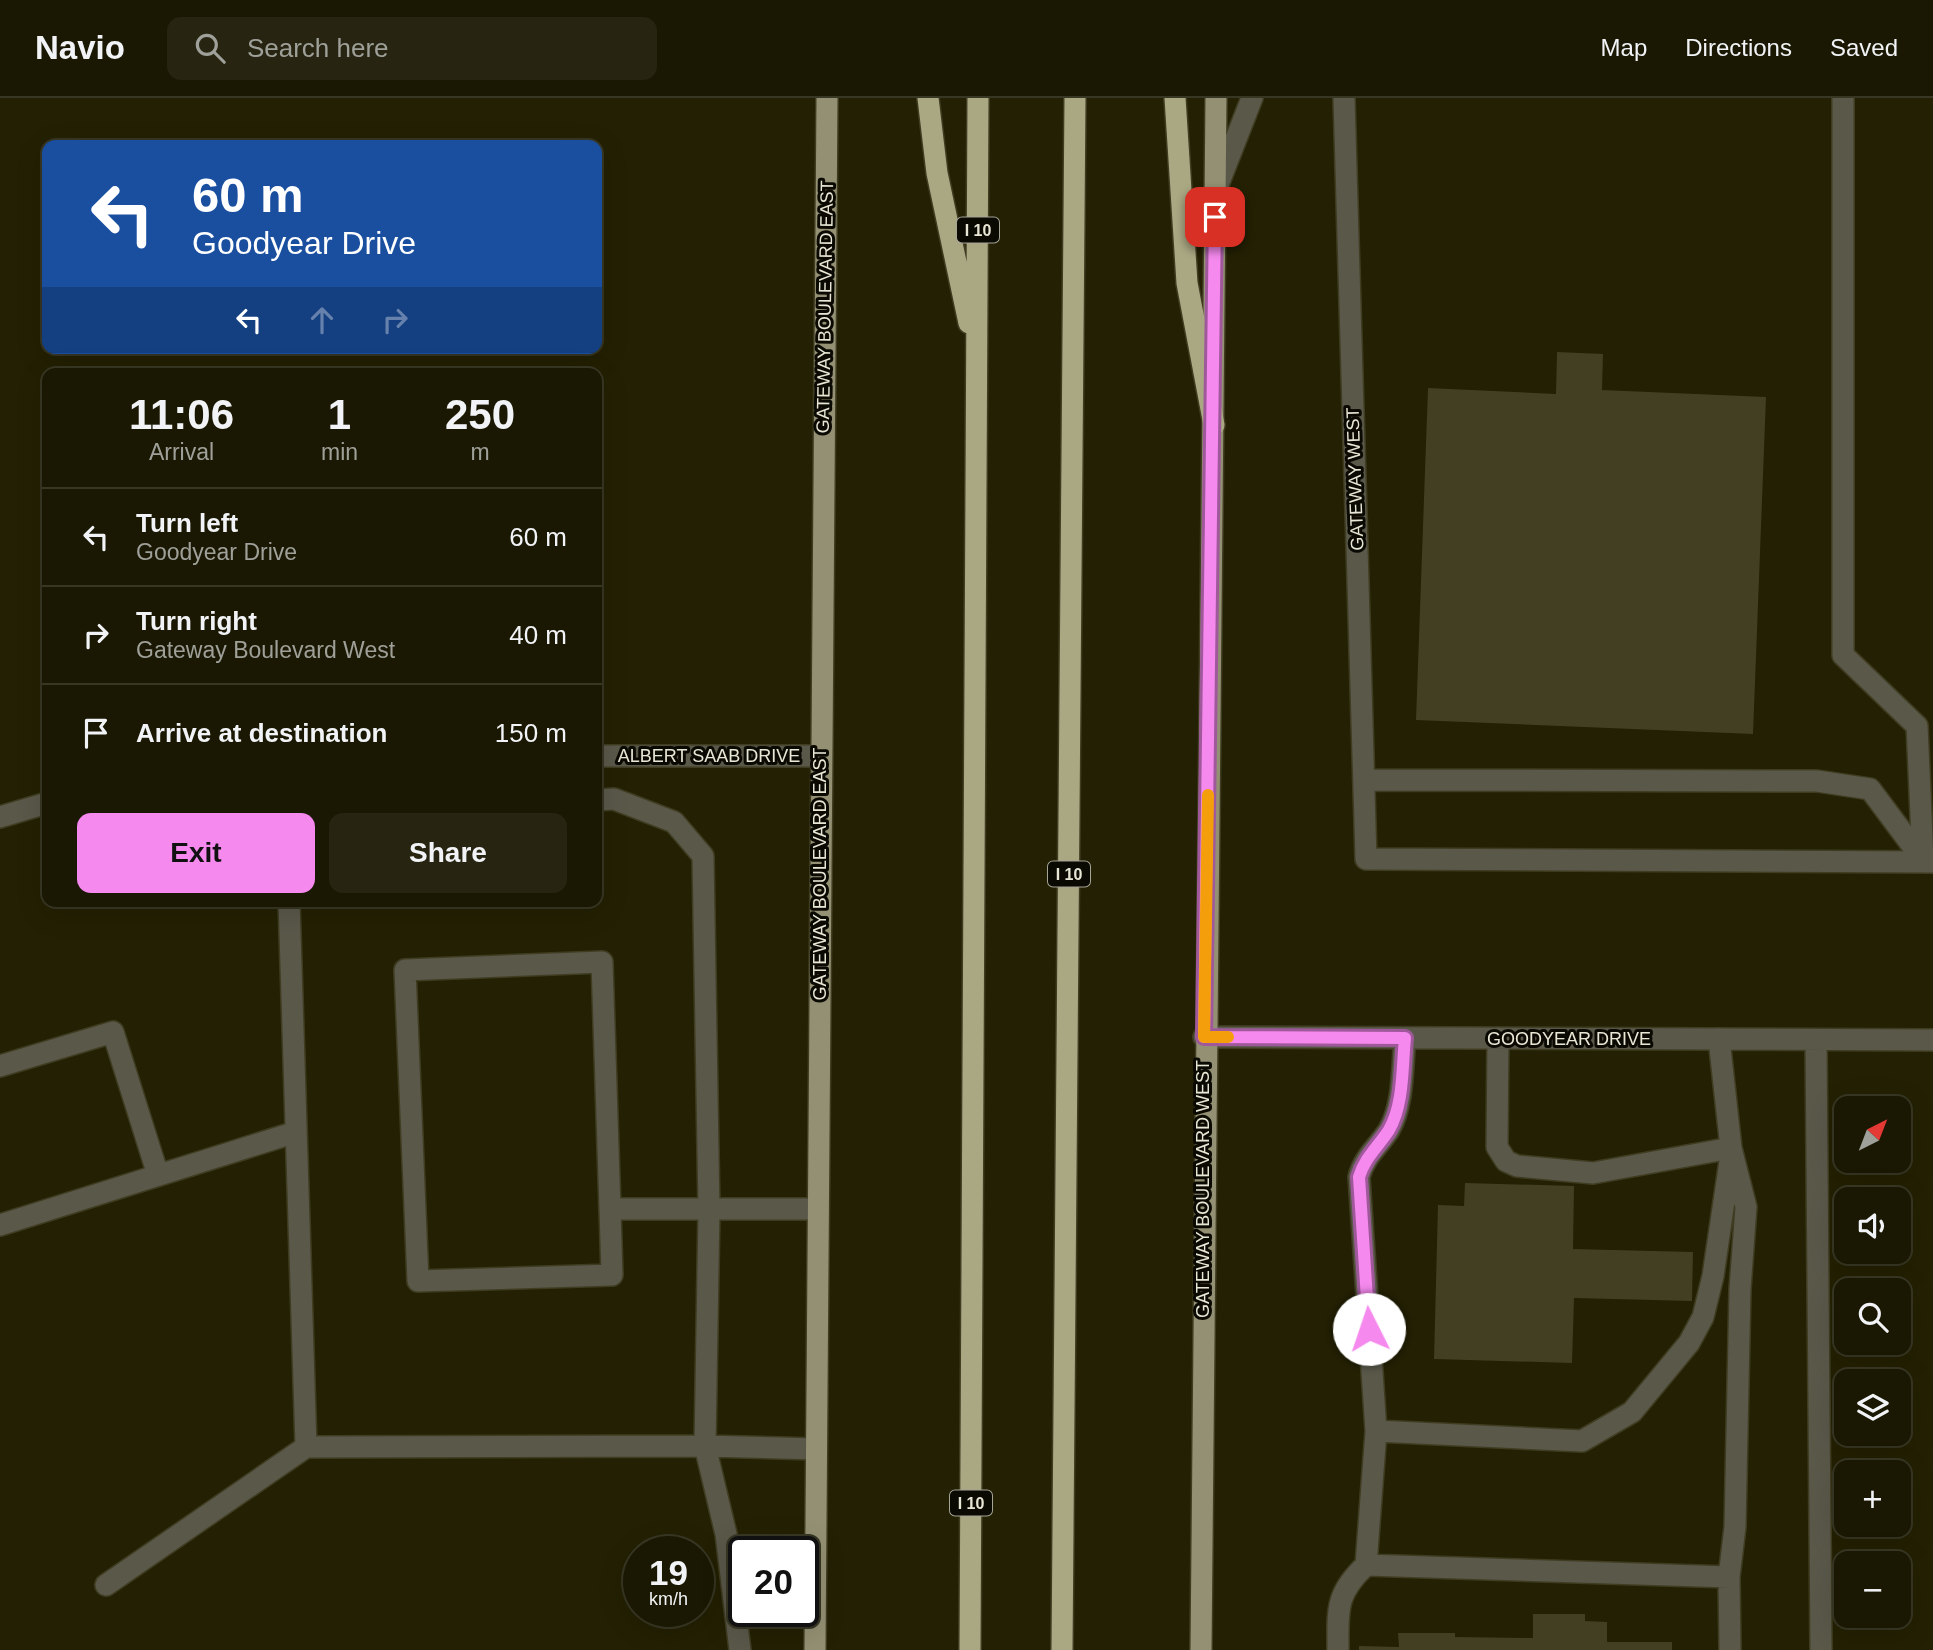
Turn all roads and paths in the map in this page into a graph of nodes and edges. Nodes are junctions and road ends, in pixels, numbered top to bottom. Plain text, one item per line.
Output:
1 (827, 98) edge
2 (928, 98) edge
3 (978, 98) edge
4 (1075, 98) edge
5 (1175, 98) edge
6 (1216, 98) edge
7 (1252, 98) edge
8 (1344, 98) edge
9 (1843, 98) edge
10 (1215, 191) junction
11 (978, 363) junction
12 (1214, 425) junction
13 (602, 756) edge
14 (821, 756) junction
15 (1364, 780) junction
16 (602, 800) edge
17 (42, 804) edge
18 (0, 817) edge
19 (1928, 861) edge
20 (289, 907) edge
21 (1204, 1037) junction
22 (1405, 1038) junction
23 (1498, 1038) junction
24 (1719, 1039) junction
25 (1816, 1040) junction
26 (1933, 1040) edge
27 (0, 1066) edge
28 (296, 1132) junction
29 (1731, 1148) junction
30 (158, 1175) junction
31 (610, 1209) junction
32 (817, 1209) junction
33 (709, 1210) junction
34 (0, 1225) edge
35 (1376, 1431) junction
36 (705, 1446) junction
37 (306, 1447) junction
38 (816, 1449) junction
39 (1366, 1565) junction
40 (1729, 1577) junction
41 (106, 1585) dead end
42 (740, 1650) edge
43 (815, 1650) edge
44 (970, 1650) edge
45 (1062, 1650) edge
46 (1200, 1650) edge
47 (1338, 1650) edge
48 (1730, 1650) edge
49 (1821, 1650) edge

1 - 14 main road, GATEWAY BOULEVARD EAST
2 - 11 highway
3 - 11 highway, I 10
4 - 45 highway, I 10
5 - 12 highway
6 - 10 main road, GATEWAY BOULEVARD WEST
7 - 10 street
8 - 15 street, GATEWAY WEST
9 - 19 street
10 - 12 main road, GATEWAY BOULEVARD WEST
11 - 44 highway, I 10
12 - 21 main road, GATEWAY BOULEVARD WEST
13 - 14 street, ALBERT SAAB DRIVE
14 - 32 main road, GATEWAY BOULEVARD EAST
15 - 19 street
15 - 19 street, GATEWAY WEST
16 - 33 street
17 - 18 street
20 - 28 street
21 - 22 street, GOODYEAR DRIVE
21 - 46 main road, GATEWAY BOULEVARD WEST
22 - 23 street, GOODYEAR DRIVE
22 - 35 street
23 - 24 street, GOODYEAR DRIVE
23 - 29 street
24 - 25 street, GOODYEAR DRIVE
24 - 29 street
25 - 26 street, GOODYEAR DRIVE
25 - 49 street
27 - 30 street
28 - 30 street
28 - 37 street
29 - 35 street
29 - 40 street
30 - 34 street
31 - 31 street
31 - 33 street
32 - 33 street
32 - 38 main road, GATEWAY BOULEVARD EAST
33 - 36 street
35 - 39 street
36 - 37 street
36 - 38 street
36 - 42 street
37 - 41 street
38 - 43 main road, GATEWAY BOULEVARD EAST
39 - 40 street
39 - 47 street
40 - 48 street

